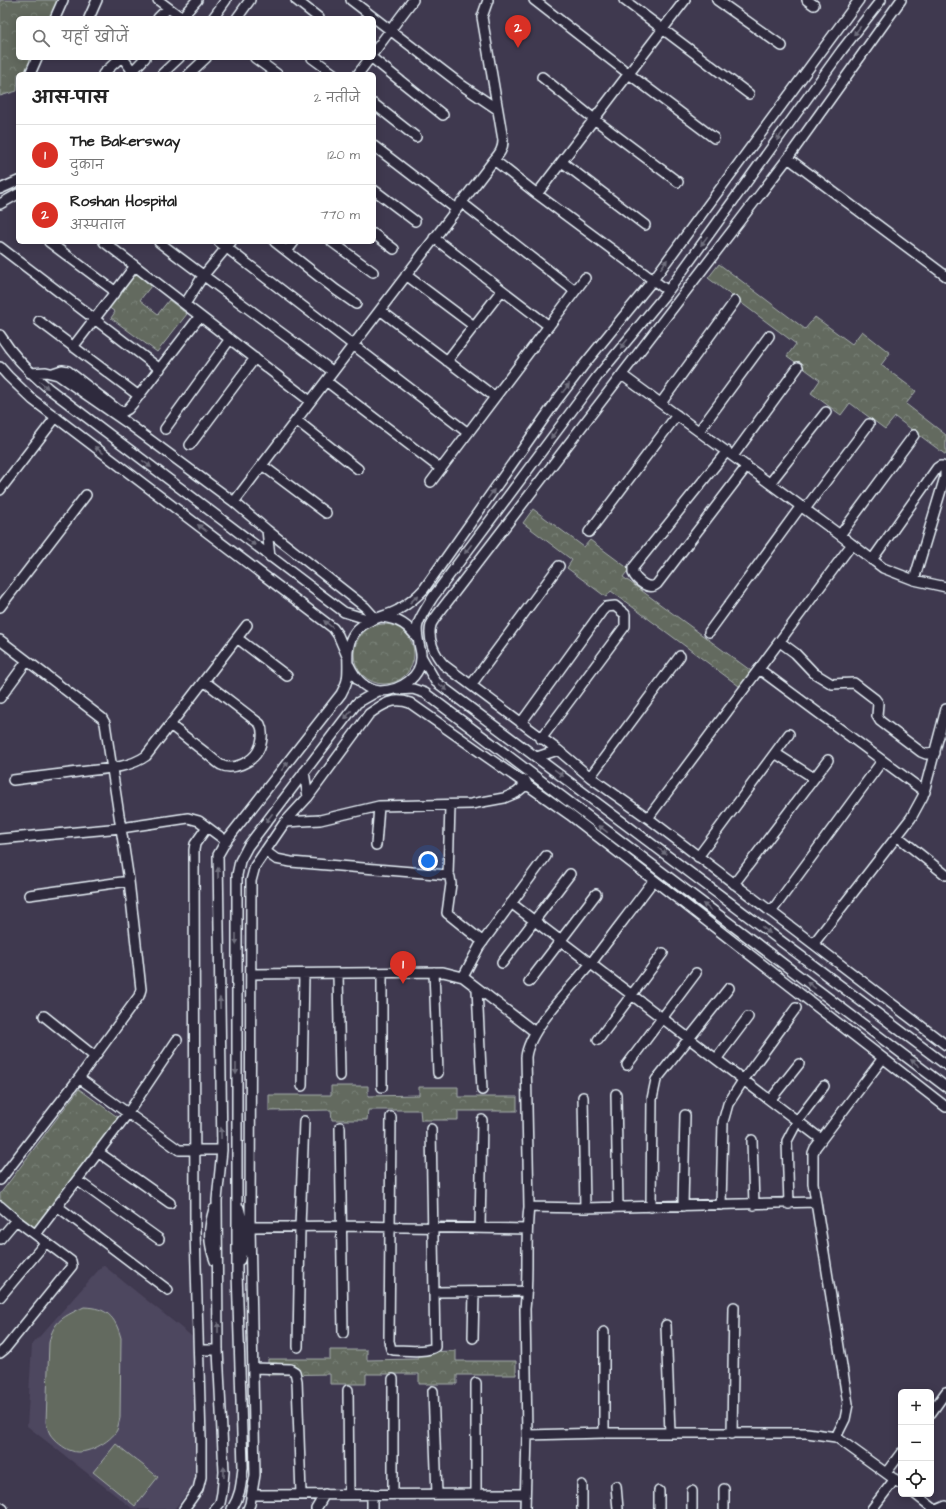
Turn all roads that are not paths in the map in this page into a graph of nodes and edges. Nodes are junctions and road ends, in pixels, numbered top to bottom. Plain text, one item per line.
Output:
1 (63, 0) edge
2 (97, 0) edge
3 (158, 0) edge
4 (197, 0) edge
5 (226, 0) edge
6 (250, 0) edge
7 (296, 0) edge
8 (351, 0) edge
9 (413, 0) edge
10 (488, 0) edge
11 (534, 0) edge
12 (624, 0) edge
13 (685, 0) edge
14 (717, 0) edge
15 (858, 0) edge
16 (880, 0) edge
17 (901, 0) edge
18 (168, 8) junction
19 (56, 16) edge
20 (90, 16) edge
21 (160, 16) edge
22 (179, 16) edge
23 (184, 16) edge
24 (214, 16) edge
25 (238, 16) edge
26 (316, 16) edge
27 (372, 16) edge
28 (376, 19) edge
29 (391, 30) junction
30 (662, 30) junction
31 (782, 46) dead end
32 (376, 49) edge
33 (36, 60) edge
34 (119, 60) edge
35 (122, 60) edge
36 (143, 60) edge
37 (177, 60) edge
38 (204, 60) edge
39 (258, 60) edge
40 (315, 60) edge
41 (369, 60) edge
42 (374, 60) edge
43 (110, 67) junction
44 (31, 72) edge
45 (105, 72) edge
46 (115, 72) edge
47 (131, 72) edge
48 (133, 72) edge
49 (164, 72) edge
50 (191, 72) edge
51 (274, 72) edge
52 (331, 72) edge
53 (360, 72) edge
54 (629, 74) junction
55 (542, 77) dead end
56 (749, 94) dead end
57 (376, 106) edge
58 (497, 109) junction
59 (443, 115) dead end
60 (594, 119) junction
61 (416, 137) dead end
62 (714, 138) dead end
63 (376, 147) edge
64 (788, 158) junction
65 (494, 160) junction
66 (562, 162) junction
67 (16, 182) edge
68 (678, 182) dead end
69 (0, 189) edge
70 (376, 192) edge
71 (537, 194) junction
72 (16, 195) edge
73 (0, 204) edge
74 (459, 205) junction
75 (415, 221) dead end
76 (645, 225) dead end
77 (376, 236) edge
78 (434, 238) junction
79 (52, 244) edge
80 (107, 244) edge
81 (162, 244) edge
82 (278, 244) edge
83 (292, 244) edge
84 (335, 244) edge
85 (229, 245) edge
86 (0, 247) edge
87 (394, 249) dead end
88 (287, 251) junction
89 (136, 266) junction
90 (373, 272) dead end
91 (406, 275) junction
92 (203, 276) junction
93 (946, 276) edge
94 (585, 278) dead end
95 (652, 280) junction
96 (502, 290) junction
97 (668, 290) junction
98 (575, 291) junction
99 (116, 292) junction
100 (735, 301) dead end
101 (185, 304) junction
102 (356, 304) dead end
103 (380, 310) junction
104 (200, 316) junction
105 (95, 319) junction
106 (40, 321) dead end
107 (474, 326) junction
108 (549, 326) junction
109 (0, 335) edge
110 (769, 336) dead end
111 (230, 339) junction
112 (353, 345) junction
113 (73, 347) junction
114 (255, 358) junction
115 (447, 361) junction
116 (0, 367) edge
117 (798, 367) dead end
118 (160, 369) junction
119 (332, 372) junction
120 (30, 373) junction
121 (53, 373) junction
122 (622, 374) junction
123 (326, 381) junction
124 (139, 396) junction
125 (495, 397) junction
126 (310, 401) junction
127 (661, 403) junction
128 (826, 412) dead end
129 (677, 415) junction
130 (56, 417) junction
131 (296, 420) junction
132 (869, 424) dead end
133 (165, 428) dead end
134 (468, 432) junction
135 (700, 432) junction
136 (914, 435) dead end
137 (190, 445) dead end
138 (730, 454) junction
139 (262, 465) junction
140 (747, 466) junction
141 (441, 468) junction
142 (358, 469) dead end
143 (431, 482) dead end
144 (770, 483) junction
145 (0, 490) edge
146 (86, 495) dead end
147 (234, 502) junction
148 (803, 507) junction
149 (326, 513) dead end
150 (267, 530) junction
151 (589, 532) dead end
152 (480, 533) junction
153 (840, 535) junction
154 (493, 542) junction
155 (852, 544) junction
156 (270, 557) junction
157 (872, 560) junction
158 (559, 566) dead end
159 (914, 580) junction
160 (946, 587) edge
161 (0, 607) edge
162 (375, 619) junction
163 (248, 625) dead end
164 (709, 632) dead end
165 (237, 638) junction
166 (418, 639) junction
167 (0, 640) edge
168 (780, 642) junction
169 (421, 656) junction
170 (680, 656) dead end
171 (28, 661) junction
172 (348, 661) junction
173 (759, 669) junction
174 (287, 676) dead end
175 (204, 681) junction
176 (471, 685) junction
177 (378, 691) junction
178 (391, 691) junction
179 (0, 698) edge
180 (946, 709) edge
181 (521, 723) junction
182 (170, 725) junction
183 (789, 734) dead end
184 (541, 739) junction
185 (558, 750) junction
186 (775, 753) junction
187 (934, 753) junction
188 (537, 757) junction
189 (828, 760) dead end
190 (882, 761) junction
191 (522, 767) junction
192 (111, 768) junction
193 (304, 772) junction
194 (590, 776) junction
195 (814, 778) junction
196 (14, 780) dead end
197 (526, 784) junction
198 (925, 792) junction
199 (308, 797) junction
200 (379, 806) junction
201 (450, 806) junction
202 (648, 818) junction
203 (285, 822) junction
204 (207, 827) junction
205 (121, 828) junction
206 (897, 836) junction
207 (0, 839) edge
208 (226, 841) junction
209 (376, 845) dead end
210 (265, 851) junction
211 (546, 856) dead end
212 (698, 857) junction
213 (570, 874) dead end
214 (448, 875) junction
215 (946, 875) edge
216 (129, 881) junction
217 (653, 881) junction
218 (734, 884) junction
219 (596, 894) dead end
220 (29, 895) dead end
221 (512, 903) junction
222 (771, 912) junction
223 (534, 921) junction
224 (560, 941) junction
225 (483, 942) junction
226 (814, 943) junction
227 (663, 953) dead end
228 (502, 963) dead end
229 (591, 963) junction
230 (434, 972) junction
231 (382, 973) junction
232 (252, 974) junction
233 (304, 974) junction
234 (338, 974) junction
235 (696, 974) dead end
236 (463, 977) junction
237 (529, 982) dead end
238 (729, 988) dead end
239 (478, 989) junction
240 (632, 995) junction
241 (796, 1008) dead end
242 (44, 1016) dead end
243 (748, 1017) dead end
244 (663, 1018) junction
245 (535, 1032) junction
246 (689, 1038) junction
247 (177, 1040) dead end
248 (598, 1040) dead end
249 (946, 1045) edge
250 (94, 1056) junction
251 (717, 1058) junction
252 (883, 1058) junction
253 (799, 1064) dead end
254 (627, 1065) dead end
255 (946, 1065) edge
256 (438, 1073) dead end
257 (340, 1076) dead end
258 (79, 1078) junction
259 (744, 1079) junction
260 (302, 1086) dead end
261 (824, 1086) dead end
262 (382, 1087) dead end
263 (946, 1087) edge
264 (482, 1090) dead end
265 (616, 1094) dead end
266 (583, 1097) dead end
267 (771, 1099) junction
268 (946, 1107) edge
269 (128, 1113) junction
270 (685, 1115) dead end
271 (390, 1117) dead end
272 (482, 1120) dead end
273 (798, 1120) junction
274 (304, 1121) dead end
275 (340, 1127) dead end
276 (431, 1129) dead end
277 (821, 1138) junction
278 (752, 1140) dead end
279 (195, 1150) junction
280 (222, 1150) junction
281 (98, 1152) junction
282 (0, 1180) edge
283 (77, 1180) junction
284 (816, 1202) junction
285 (170, 1203) dead end
286 (789, 1204) junction
287 (721, 1205) junction
288 (754, 1205) junction
289 (0, 1206) edge
290 (57, 1206) junction
291 (683, 1206) junction
292 (529, 1207) junction
293 (618, 1207) junction
294 (651, 1207) junction
295 (585, 1208) junction
296 (16, 1220) junction
297 (342, 1226) junction
298 (250, 1227) junction
299 (300, 1227) junction
300 (389, 1227) junction
301 (433, 1228) junction
302 (480, 1228) junction
303 (527, 1229) junction
304 (36, 1234) junction
305 (0, 1239) edge
306 (159, 1240) dead end
307 (46, 1242) junction
308 (168, 1290) dead end
309 (527, 1291) junction
310 (434, 1292) junction
311 (474, 1292) junction
312 (0, 1297) edge
313 (734, 1307) dead end
314 (666, 1325) dead end
315 (604, 1332) dead end
316 (343, 1334) dead end
317 (473, 1338) dead end
318 (298, 1347) dead end
319 (198, 1350) junction
320 (218, 1350) junction
321 (0, 1353) edge
322 (253, 1368) junction
323 (393, 1379) dead end
324 (476, 1383) dead end
325 (348, 1390) dead end
326 (433, 1391) dead end
327 (946, 1392) edge
328 (934, 1409) edge
329 (604, 1433) junction
330 (670, 1433) junction
331 (732, 1434) junction
332 (527, 1435) junction
333 (836, 1437) junction
334 (898, 1457) edge
335 (886, 1473) junction
336 (898, 1482) edge
337 (582, 1485) dead end
338 (616, 1486) dead end
339 (724, 1489) dead end
340 (659, 1491) dead end
341 (692, 1491) dead end
342 (476, 1493) junction
343 (301, 1494) junction
344 (325, 1494) junction
345 (349, 1494) junction
346 (372, 1494) junction
347 (393, 1494) junction
348 (437, 1494) junction
349 (525, 1494) junction
350 (252, 1495) junction
351 (919, 1497) edge
352 (946, 1506) edge
353 (0, 1507) edge
354 (3, 1509) edge
355 (184, 1509) edge
356 (215, 1509) edge
357 (232, 1509) edge
358 (248, 1509) edge
359 (316, 1509) edge
360 (372, 1509) edge
361 (525, 1509) edge
362 (582, 1509) edge
363 (618, 1509) edge
364 (659, 1509) edge
365 (692, 1509) edge
366 (724, 1509) edge
367 (872, 1509) edge
368 (934, 1509) edge
369 (939, 1509) edge

1 - 19 street
2 - 20 street
3 - 18 street
4 - 23 street
5 - 24 street
6 - 25 street
7 - 26 street
8 - 27 street
9 - 29 street
10 - 58 street
11 - 54 street
12 - 30 street
13 - 30 street
14 - 31 street
95 -> 15 street
16 -> 97 street
17 - 64 street
18 - 21 street
18 - 22 street
28 - 29 street
29 - 32 street
29 - 58 street
30 - 54 street
30 - 56 street
33 - 44 street
34 - 43 street
35 - 47 street
36 - 48 street
37 - 49 street
38 - 50 street
39 - 51 street
40 - 52 street
41 - 53 street
42 - 59 street
43 - 45 street
43 - 46 street
54 - 60 street
54 - 62 street
55 - 60 street
57 - 61 street
58 - 65 street
60 - 66 street
60 - 68 street
63 - 74 street
64 - 93 street
64 - 122 street
65 - 71 street
65 - 74 street
66 - 71 street
66 - 76 street
67 - 69 street
70 - 75 street
71 - 95 street
72 - 73 street
74 - 78 street
74 - 98 street
77 - 87 street
78 - 91 street
78 - 96 street
79 - 99 street
80 - 89 street
81 - 92 street
82 - 88 street
83 - 88 street
84 - 90 street
85 - 92 street
85 - 112 street
86 - 105 street
88 - 102 street
89 - 99 street
89 - 101 street
91 - 103 street
91 - 107 street
92 - 101 street
92 - 119 street
94 - 98 street
95 - 97 street
162 -> 95 street
96 - 107 street
96 - 108 street
97 -> 152 street
98 - 108 street
99 - 105 street
100 - 127 street
101 - 104 street
103 - 112 street
103 - 115 street
104 - 111 street
104 - 118 street
105 - 113 street
105 - 118 street
106 - 113 street
107 - 115 street
108 - 125 street
109 - 120 street
110 - 135 street
111 - 114 street
111 - 133 street
112 - 119 street
112 - 134 street
113 - 124 street
114 - 126 street
114 - 137 street
115 - 125 street
116 - 130 street
117 - 138 street
118 - 124 street
119 - 123 street
120 - 121 street
120 -> 156 street
121 - 124 street
121 - 147 street
122 - 127 street
122 - 154 street
123 - 126 street
123 - 141 street
125 - 134 street
126 - 131 street
127 - 129 street
128 - 144 street
129 - 135 street
129 - 151 street
130 - 145 street
172 -> 130 street
131 - 139 street
131 - 142 street
132 - 148 street
134 - 141 street
135 - 138 street
136 - 153 street
138 - 140 street
138 - 140 street
139 - 147 street
139 - 149 street
140 - 144 street
141 - 143 street
144 - 148 street
146 - 161 street
147 - 150 street
148 - 153 street
148 - 164 street
150 - 156 street
150 - 162 street
152 - 154 street
152 -> 166 street
153 - 155 street
154 - 176 street
155 - 157 street
155 - 168 street
156 - 162 street
157 - 159 street
157 - 159 street
158 - 176 street
159 - 160 street
162 - 166 street
162 - 172 street
163 - 165 street
165 - 174 street
165 - 175 street
166 - 169 street
167 - 171 street
168 - 173 street
168 - 187 street
169 - 178 street
169 -> 188 street
170 - 194 street
171 - 179 street
171 - 192 street
172 - 177 street
208 -> 172 street
173 - 190 street
173 - 202 street
175 - 182 street
175 - 182 street
176 - 181 street
177 - 178 street
177 -> 193 street
178 - 191 street
180 - 187 street
181 - 184 street
181 - 184 street
182 - 192 street
183 - 186 street
184 - 185 street
185 - 188 street
185 - 194 street
186 - 195 street
186 - 212 street
187 - 198 street
188 -> 255 street
189 - 195 street
190 - 198 street
190 - 222 street
191 - 197 street
263 -> 191 street
192 - 196 street
192 - 205 street
193 - 199 street
193 -> 357 street
194 - 202 street
195 - 218 street
197 - 199 street
197 - 201 street
197 - 217 street
198 - 206 street
199 - 203 street
200 - 201 street
200 - 203 street
200 - 209 street
201 - 214 street
202 - 212 street
203 - 210 street
204 - 205 street
204 - 208 street
204 - 279 street
205 - 207 street
205 - 216 street
206 - 215 street
206 - 226 street
280 -> 208 street
210 - 214 street
210 - 232 street
211 - 221 street
212 - 218 street
213 - 223 street
214 - 225 street
216 - 220 street
216 - 250 street
217 - 229 street
217 - 252 street
218 - 222 street
219 - 224 street
221 - 223 street
221 - 225 street
222 - 226 street
223 - 224 street
223 - 228 street
224 - 229 street
224 - 237 street
225 - 236 street
226 - 249 street
227 - 240 street
229 - 240 street
229 - 245 street
230 - 231 street
230 - 236 street
230 - 256 street
231 - 234 street
231 - 262 street
232 - 233 street
232 - 298 street
233 - 234 street
233 - 260 street
234 - 257 street
235 - 244 street
236 - 239 street
238 - 246 street
239 - 245 street
239 - 264 street
240 - 244 street
240 - 248 street
241 - 259 street
242 - 250 street
243 - 251 street
244 - 246 street
244 - 254 street
245 - 292 street
246 - 251 street
246 - 294 street
247 - 269 street
250 - 258 street
251 - 259 street
252 - 268 street
252 - 277 street
253 - 267 street
258 - 269 street
258 - 282 street
259 - 267 street
259 - 287 street
261 - 273 street
265 - 293 street
266 - 295 street
267 - 273 street
269 - 279 street
269 - 281 street
270 - 291 street
271 - 300 street
272 - 302 street
273 - 277 street
273 - 286 street
274 - 299 street
275 - 297 street
276 - 301 street
277 - 284 street
278 - 288 street
279 - 280 street
279 - 319 street
320 -> 280 street
281 - 283 street
281 - 285 street
283 - 290 street
283 - 306 street
284 - 286 street
284 - 333 street
286 - 288 street
287 - 288 street
287 - 291 street
289 - 296 street
290 - 304 street
290 - 308 street
291 - 294 street
292 - 295 street
292 - 303 street
293 - 294 street
293 - 295 street
296 - 304 street
296 - 305 street
297 - 299 street
297 - 300 street
297 - 316 street
298 - 299 street
298 - 322 street
299 - 318 street
300 - 301 street
300 - 310 street
301 - 302 street
301 - 310 street
302 - 303 street
303 - 309 street
304 - 307 street
307 - 312 street
307 - 321 street
309 - 311 street
309 - 332 street
310 - 311 street
311 - 317 street
313 - 331 street
314 - 330 street
315 - 329 street
319 - 320 street
319 - 355 street
356 -> 320 street
322 - 343 street
322 - 350 street
323 - 347 street
324 - 342 street
325 - 345 street
326 - 348 street
327 - 328 street
329 - 330 street
329 - 332 street
330 - 331 street
331 - 333 street
332 - 349 street
333 - 335 street
334 - 335 street
335 - 336 street
336 - 367 street
337 - 362 street
338 - 363 street
339 - 366 street
340 - 364 street
341 - 365 street
342 - 348 street
342 - 349 street
343 - 344 street
343 - 350 street
344 - 345 street
344 - 359 street
345 - 346 street
346 - 347 street
346 - 360 street
347 - 348 street
349 - 361 street
350 - 358 street
351 - 368 street
352 - 369 street
353 - 354 street

